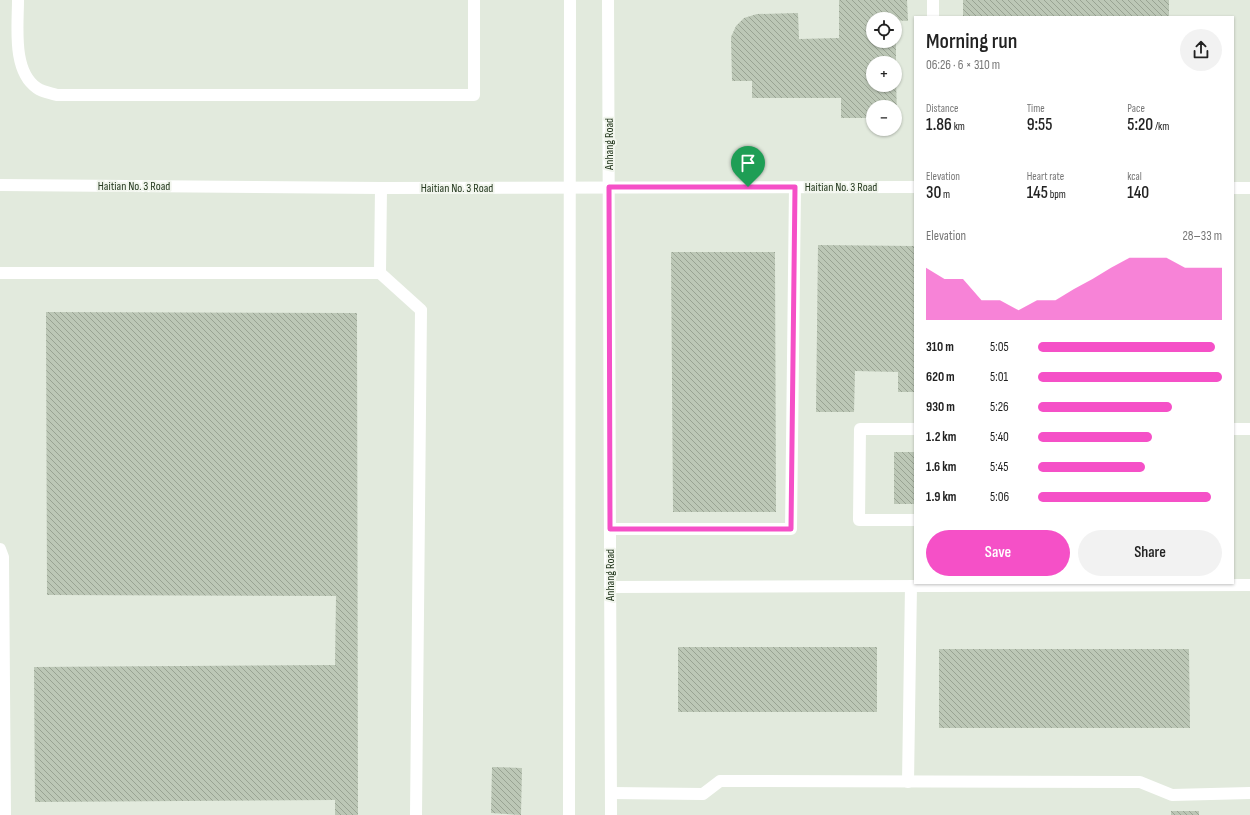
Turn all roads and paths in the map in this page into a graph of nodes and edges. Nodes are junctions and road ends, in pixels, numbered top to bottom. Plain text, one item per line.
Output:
1 (18, 0) edge
2 (474, 0) edge
3 (570, 0) edge
4 (608, 0) edge
5 (933, 0) edge
6 (933, 16) edge
7 (0, 185) edge
8 (570, 187) junction
9 (609, 187) junction
10 (795, 187) junction
11 (914, 187) edge
12 (381, 188) junction
13 (1234, 188) edge
14 (1250, 188) edge
15 (0, 273) edge
16 (380, 273) junction
17 (914, 429) edge
18 (1234, 429) edge
19 (1250, 429) edge
20 (914, 520) edge
21 (610, 529) junction
22 (0, 549) edge
23 (1250, 585) edge
24 (911, 586) junction
25 (610, 587) junction
26 (908, 782) junction
27 (611, 793) junction
28 (1250, 793) edge
29 (5, 815) edge
30 (416, 815) edge
31 (569, 815) edge
32 (611, 815) edge

1 - 2 street
3 - 8 street
4 - 9 street, Anhang Road
5 - 6 street
7 - 12 street, Haitian No. 3 Road
8 - 9 street, Haitian No. 3 Road
8 - 12 street, Haitian No. 3 Road
8 - 31 street
9 - 10 street, Haitian No. 3 Road
9 - 21 street, Anhang Road
10 - 11 street, Haitian No. 3 Road
10 - 21 street
12 - 16 street
13 - 14 street
15 - 16 street
16 - 30 street
17 - 20 street
18 - 19 street
21 - 25 street, Anhang Road
22 - 29 street
23 - 24 street
24 - 25 street
24 - 26 street
25 - 27 street, Anhang Road
26 - 27 street
26 - 28 street
27 - 32 street, Anhang Road

